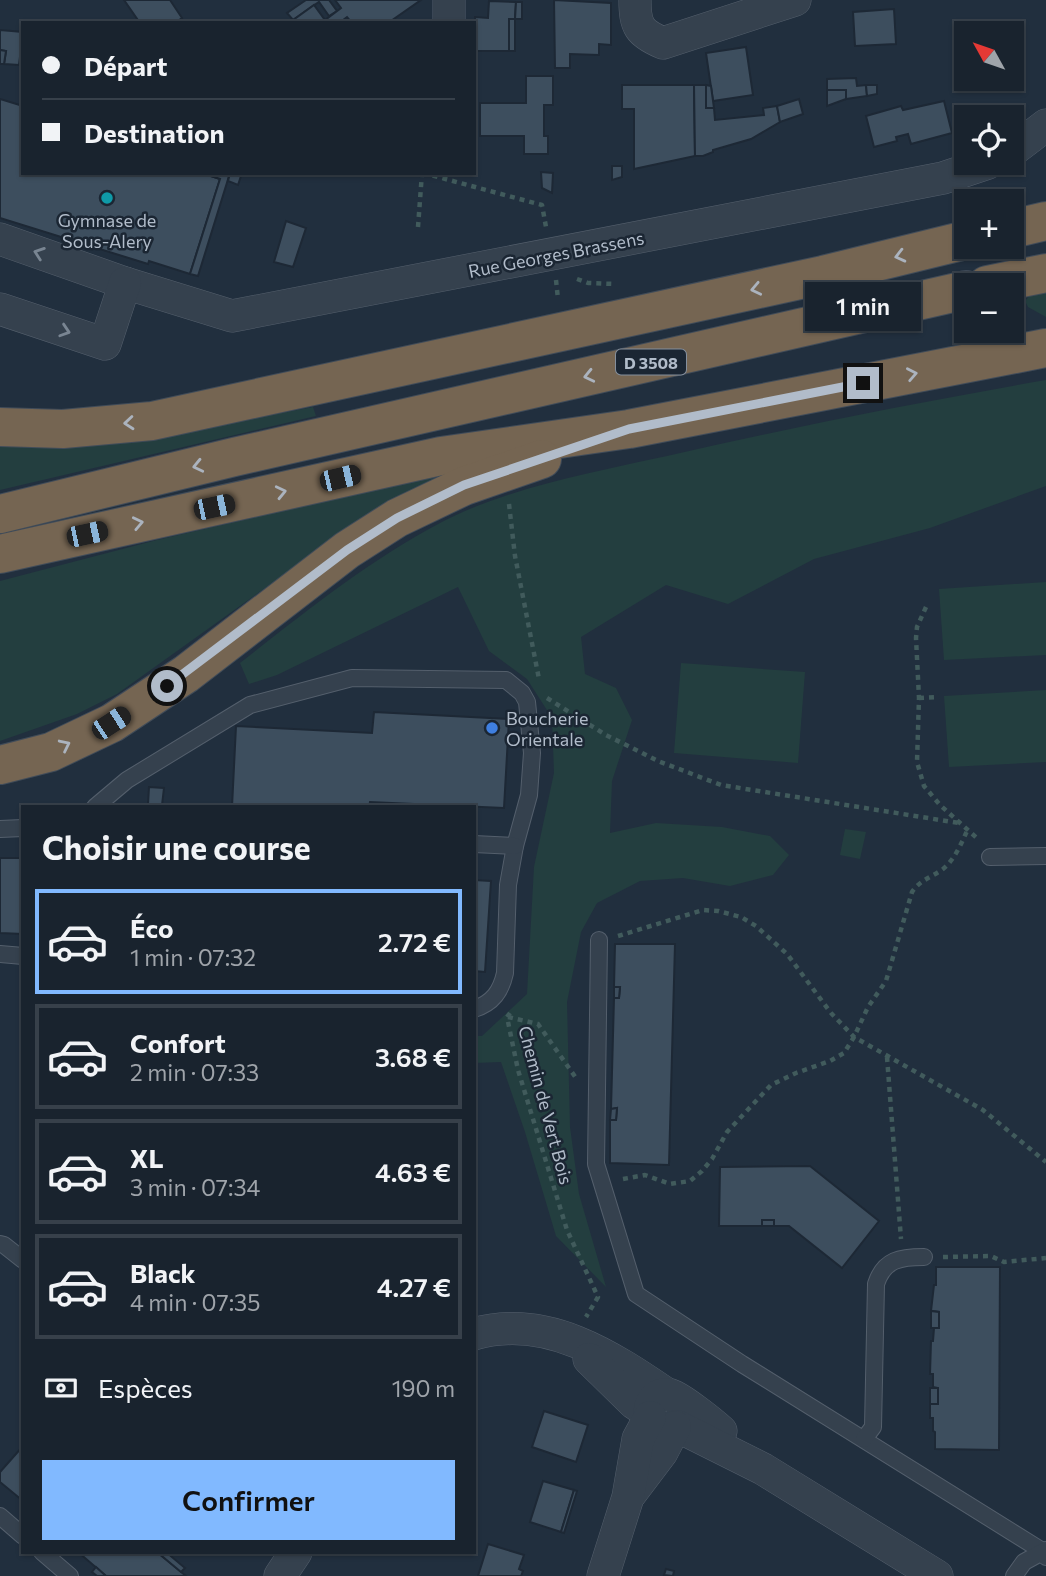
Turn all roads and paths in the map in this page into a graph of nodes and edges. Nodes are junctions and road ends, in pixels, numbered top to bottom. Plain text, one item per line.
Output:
1 (449, 0) edge
2 (635, 0) edge
3 (795, 0) edge
4 (449, 21) edge
5 (1046, 125) edge
6 (1024, 141) edge
7 (954, 174) edge
8 (422, 175) edge
9 (430, 175) edge
10 (1046, 221) edge
11 (1024, 226) edge
12 (418, 227) dead end
13 (0, 239) edge
14 (954, 243) edge
15 (554, 270) junction
16 (125, 282) junction
17 (954, 290) edge
18 (954, 291) edge
19 (0, 309) edge
20 (1046, 348) edge
21 (196, 410) junction
22 (0, 426) edge
23 (629, 429) junction
24 (508, 500) dead end
25 (0, 514) edge
26 (0, 554) edge
27 (926, 607) dead end
28 (540, 682) dead end
29 (939, 697) dead end
30 (919, 698) junction
31 (543, 707) dead end
32 (0, 765) edge
33 (96, 805) edge
34 (959, 823) junction
35 (21, 828) edge
36 (0, 829) edge
37 (476, 844) edge
38 (515, 846) junction
39 (1046, 856) edge
40 (990, 857) dead end
41 (599, 940) joint
42 (0, 954) edge
43 (21, 956) edge
44 (476, 1008) edge
45 (513, 1009) dead end
46 (508, 1017) junction
47 (854, 1037) junction
48 (887, 1057) junction
49 (596, 1107) junction
50 (1046, 1162) edge
51 (602, 1186) junction
52 (0, 1244) edge
53 (903, 1257) junction
54 (924, 1257) joint
55 (21, 1258) edge
56 (1046, 1258) edge
57 (476, 1333) edge
58 (570, 1341) junction
59 (666, 1413) junction
60 (864, 1439) junction
61 (0, 1516) edge
62 (21, 1533) edge
63 (1045, 1553) edge
64 (44, 1554) edge
65 (295, 1554) edge
66 (70, 1576) edge
67 (280, 1576) edge
68 (603, 1576) edge
69 (937, 1576) edge
70 (1014, 1576) edge

1 - 4 street
2 - 3 street
5 - 6 street
7 - 15 street, Rue Georges Brassens
8 - 12 path
9 - 15 path
10 - 11 highway
16 -> 13 street, Rue Georges Brassens
14 -> 21 highway
15 - 16 street, Rue Georges Brassens
19 -> 16 street
17 - 21 highway
18 -> 25 highway, D 3508
23 -> 20 highway
21 -> 22 highway
26 -> 23 highway
32 -> 23 highway
24 - 28 path
27 - 30 path
29 - 30 path
30 - 34 path
31 - 34 path
33 - 38 lane
34 - 47 path
35 - 36 lane
37 - 38 lane
38 - 44 lane
39 - 40 lane
41 - 47 path
41 - 49 lane
42 - 43 lane
45 - 46 path, Chemin de Vert Bois
46 - 49 path
46 - 58 path, Chemin de Vert Bois
47 - 48 path
47 - 51 path
48 - 50 path
48 - 53 path
49 - 51 lane
51 - 60 lane
52 - 55 lane
53 - 54 lane
53 - 60 lane
54 - 56 path
57 - 58 street
58 - 59 street
59 - 68 street
59 - 69 street
60 - 63 lane
61 - 62 lane
63 - 70 lane
64 - 66 lane
65 - 67 street

